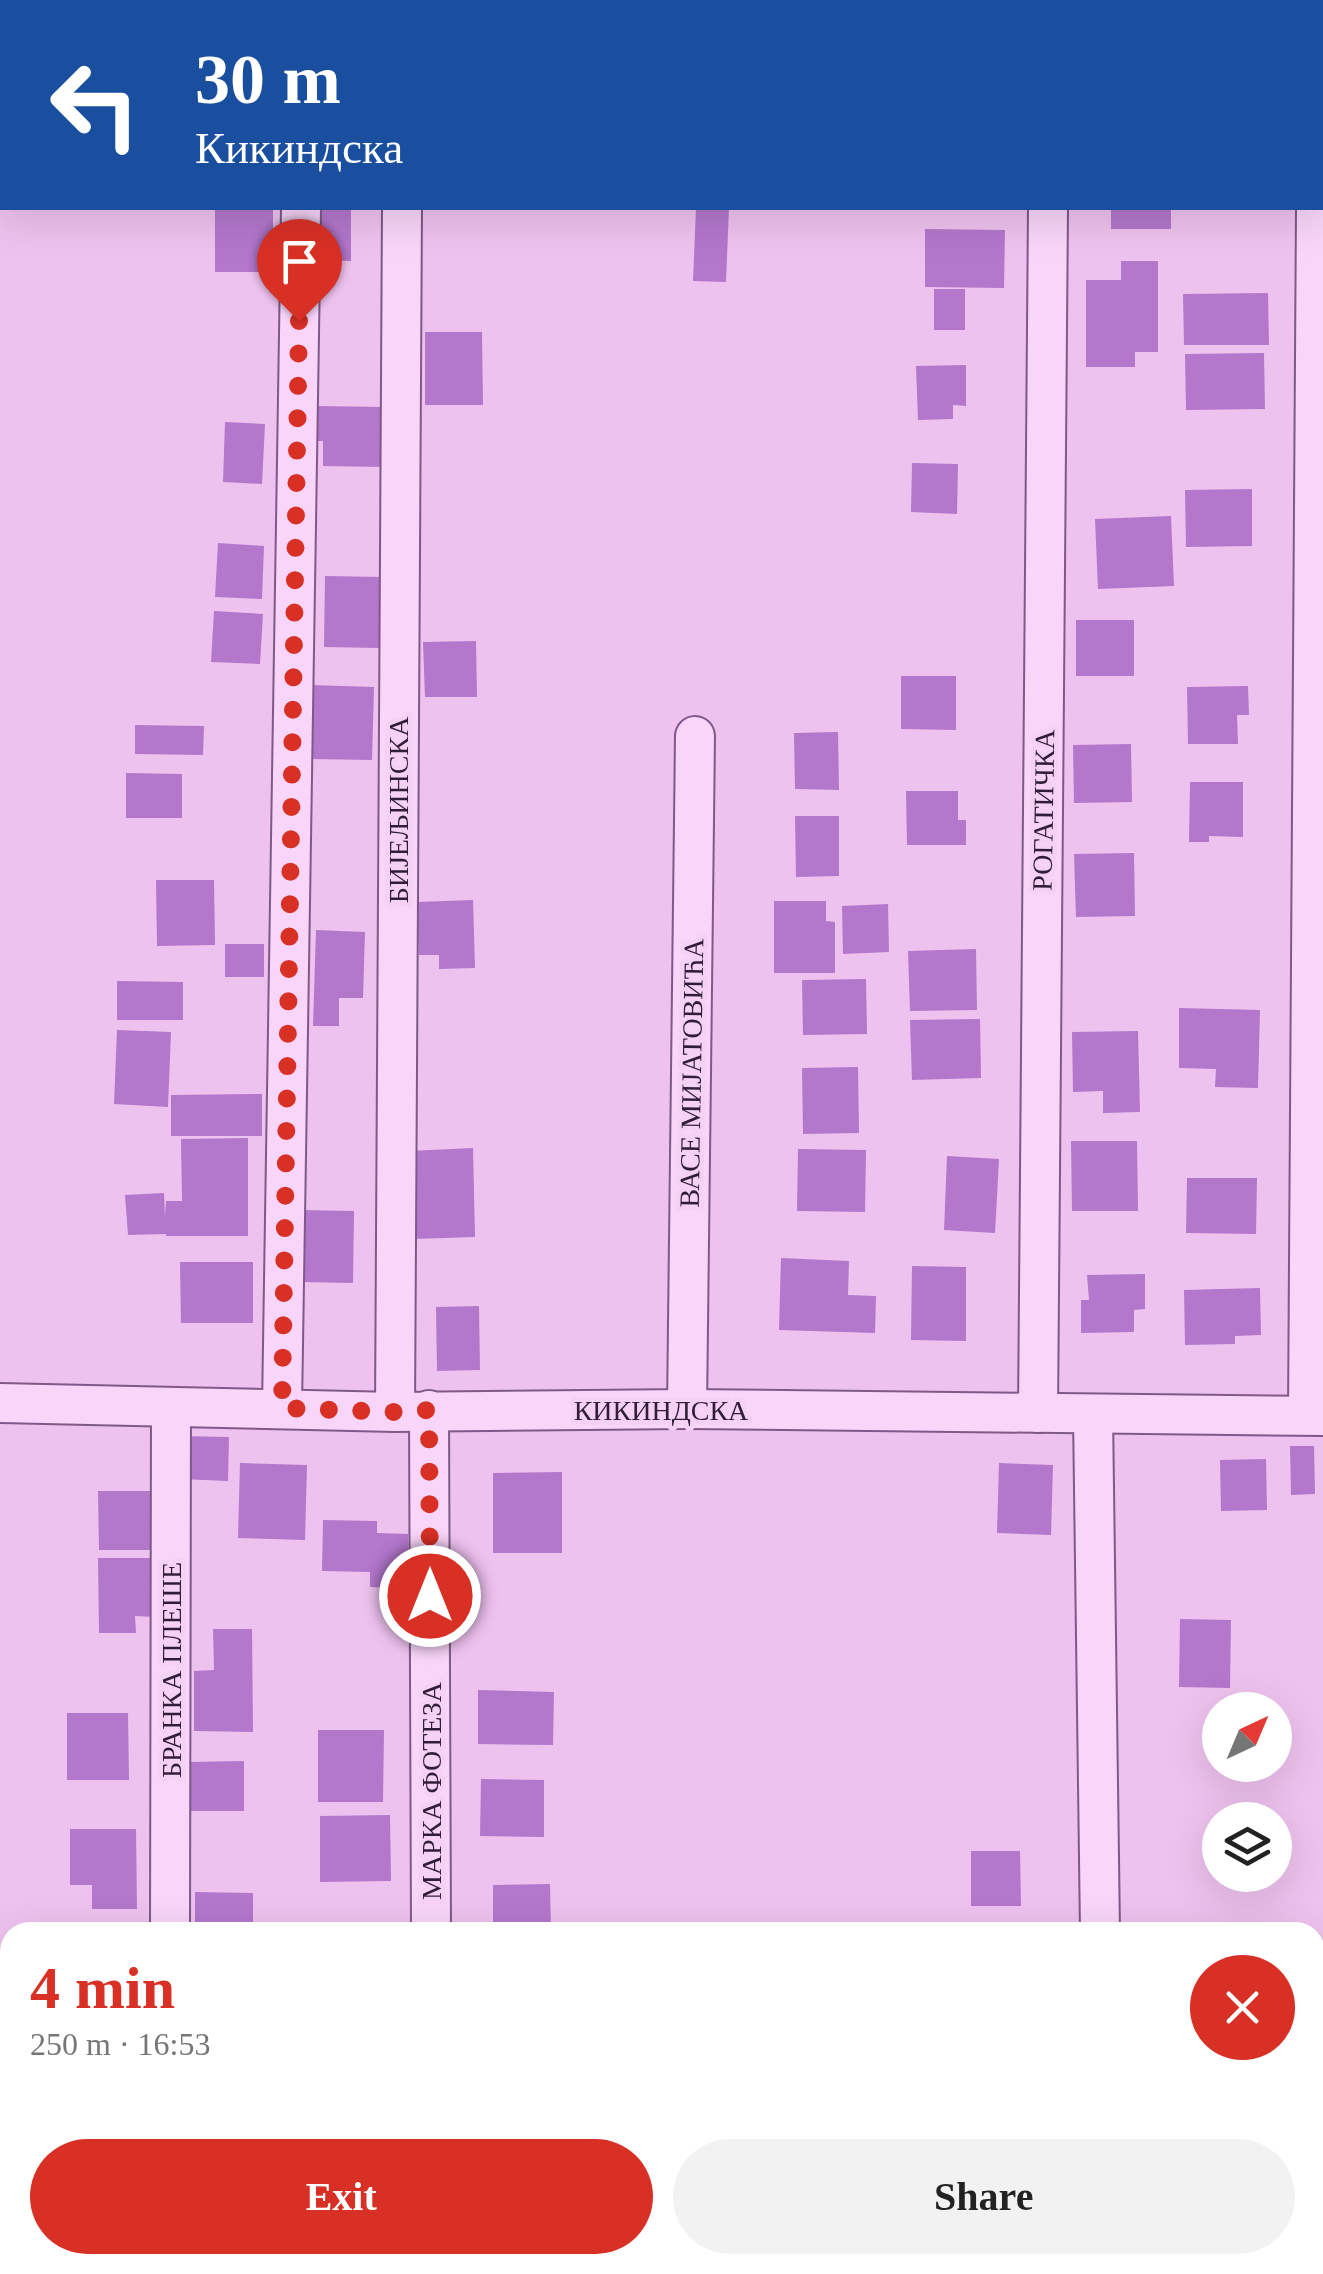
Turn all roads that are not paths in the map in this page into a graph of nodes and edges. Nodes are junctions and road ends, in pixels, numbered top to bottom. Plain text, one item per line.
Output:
1 (301, 210) edge
2 (402, 210) edge
3 (1048, 210) edge
4 (1316, 210) edge
5 (695, 736) dead end
6 (0, 1403) edge
7 (171, 1406) junction
8 (282, 1408) junction
9 (688, 1410) junction
10 (412, 1411) junction
11 (1038, 1413) junction
12 (1093, 1414) junction
13 (1315, 1416) edge
14 (170, 1922) edge
15 (431, 1922) edge
16 (1100, 1922) edge

1 - 8 street
2 - 10 street, БИЈЕЉИНСКА
3 - 11 street, РОГАТИЧКА
4 - 13 street
5 - 9 street, ВАСЕ МИЈАТОВИЋА
6 - 7 street, КИКИНДСКА
7 - 8 street, КИКИНДСКА
7 - 14 street, БРАНКА ПЛЕШЕ
8 - 10 street, КИКИНДСКА
9 - 10 street, КИКИНДСКА
9 - 11 street, КИКИНДСКА
10 - 15 street, МАРКА ФОТЕЗА
11 - 12 street, КИКИНДСКА
12 - 13 street, КИКИНДСКА
12 - 16 street

